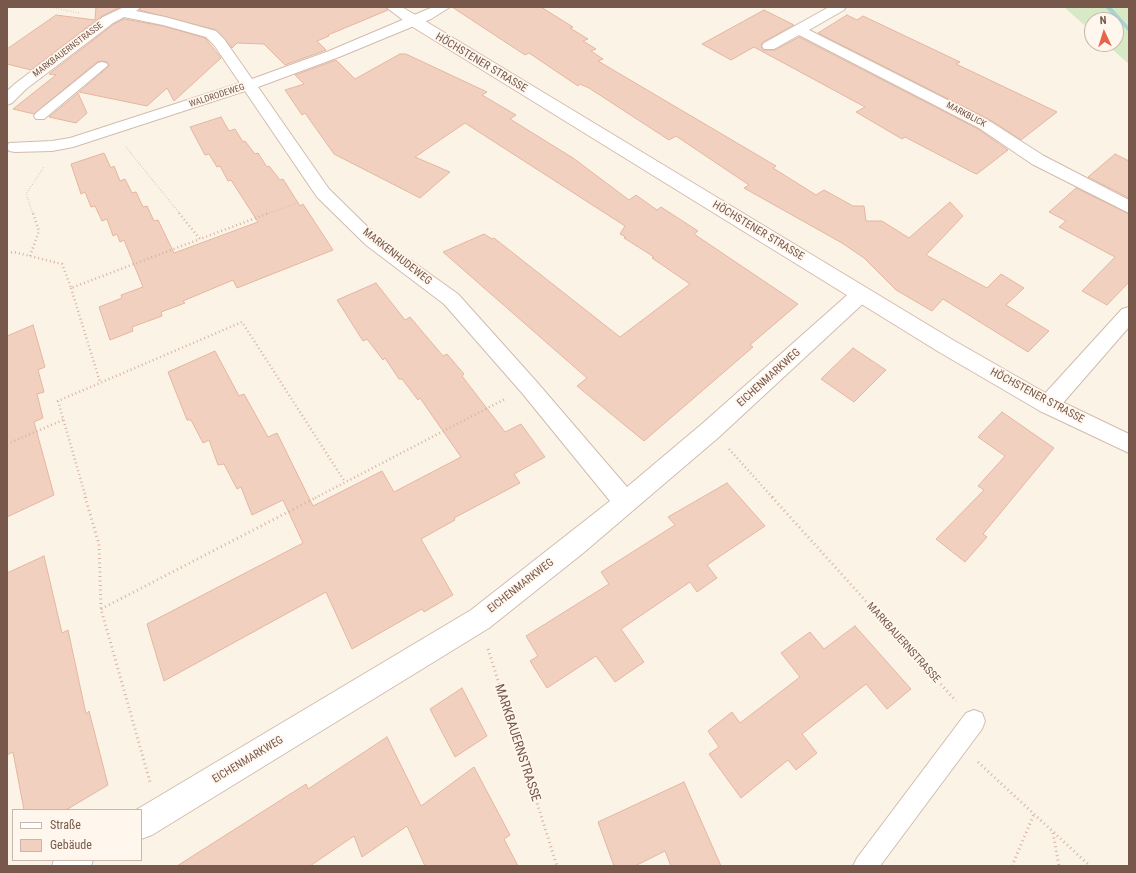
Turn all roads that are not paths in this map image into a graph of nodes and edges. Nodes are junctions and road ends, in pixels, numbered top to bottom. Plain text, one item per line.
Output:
1 (393, 7) edge
2 (443, 7) edge
3 (839, 7) edge
4 (128, 10) edge
5 (413, 21) junction
6 (799, 30) junction
7 (769, 46) dead end
8 (102, 65) dead end
9 (250, 85) junction
10 (7, 100) edge
11 (40, 116) dead end
12 (15, 146) dead end
13 (1129, 207) edge
14 (861, 294) junction
15 (1129, 314) edge
16 (1048, 404) junction
17 (1129, 444) edge
18 (625, 502) junction
19 (974, 721) road end
20 (150, 819) edge
21 (76, 861) edge
22 (67, 866) edge
23 (865, 866) edge

1 - 5 street, HÖCHSTENER STRASSE
2 - 5 street, WALDRODEWEG
3 - 6 street
4 - 9 street, MARKENHUDEWEG
4 - 10 street, MARKBAUERNSTRASSE
5 - 9 street, WALDRODEWEG
5 - 14 street, HÖCHSTENER STRASSE
6 - 7 street
6 - 13 street, MARKBLICK
8 - 11 lane
9 - 12 street, WALDRODEWEG
9 - 18 street, MARKENHUDEWEG
14 - 16 street, HÖCHSTENER STRASSE
14 - 18 street, EICHENMARKWEG
15 - 16 street
16 - 17 street, HÖCHSTENER STRASSE
18 - 20 street, EICHENMARKWEG
19 - 23 lane
21 - 22 street

